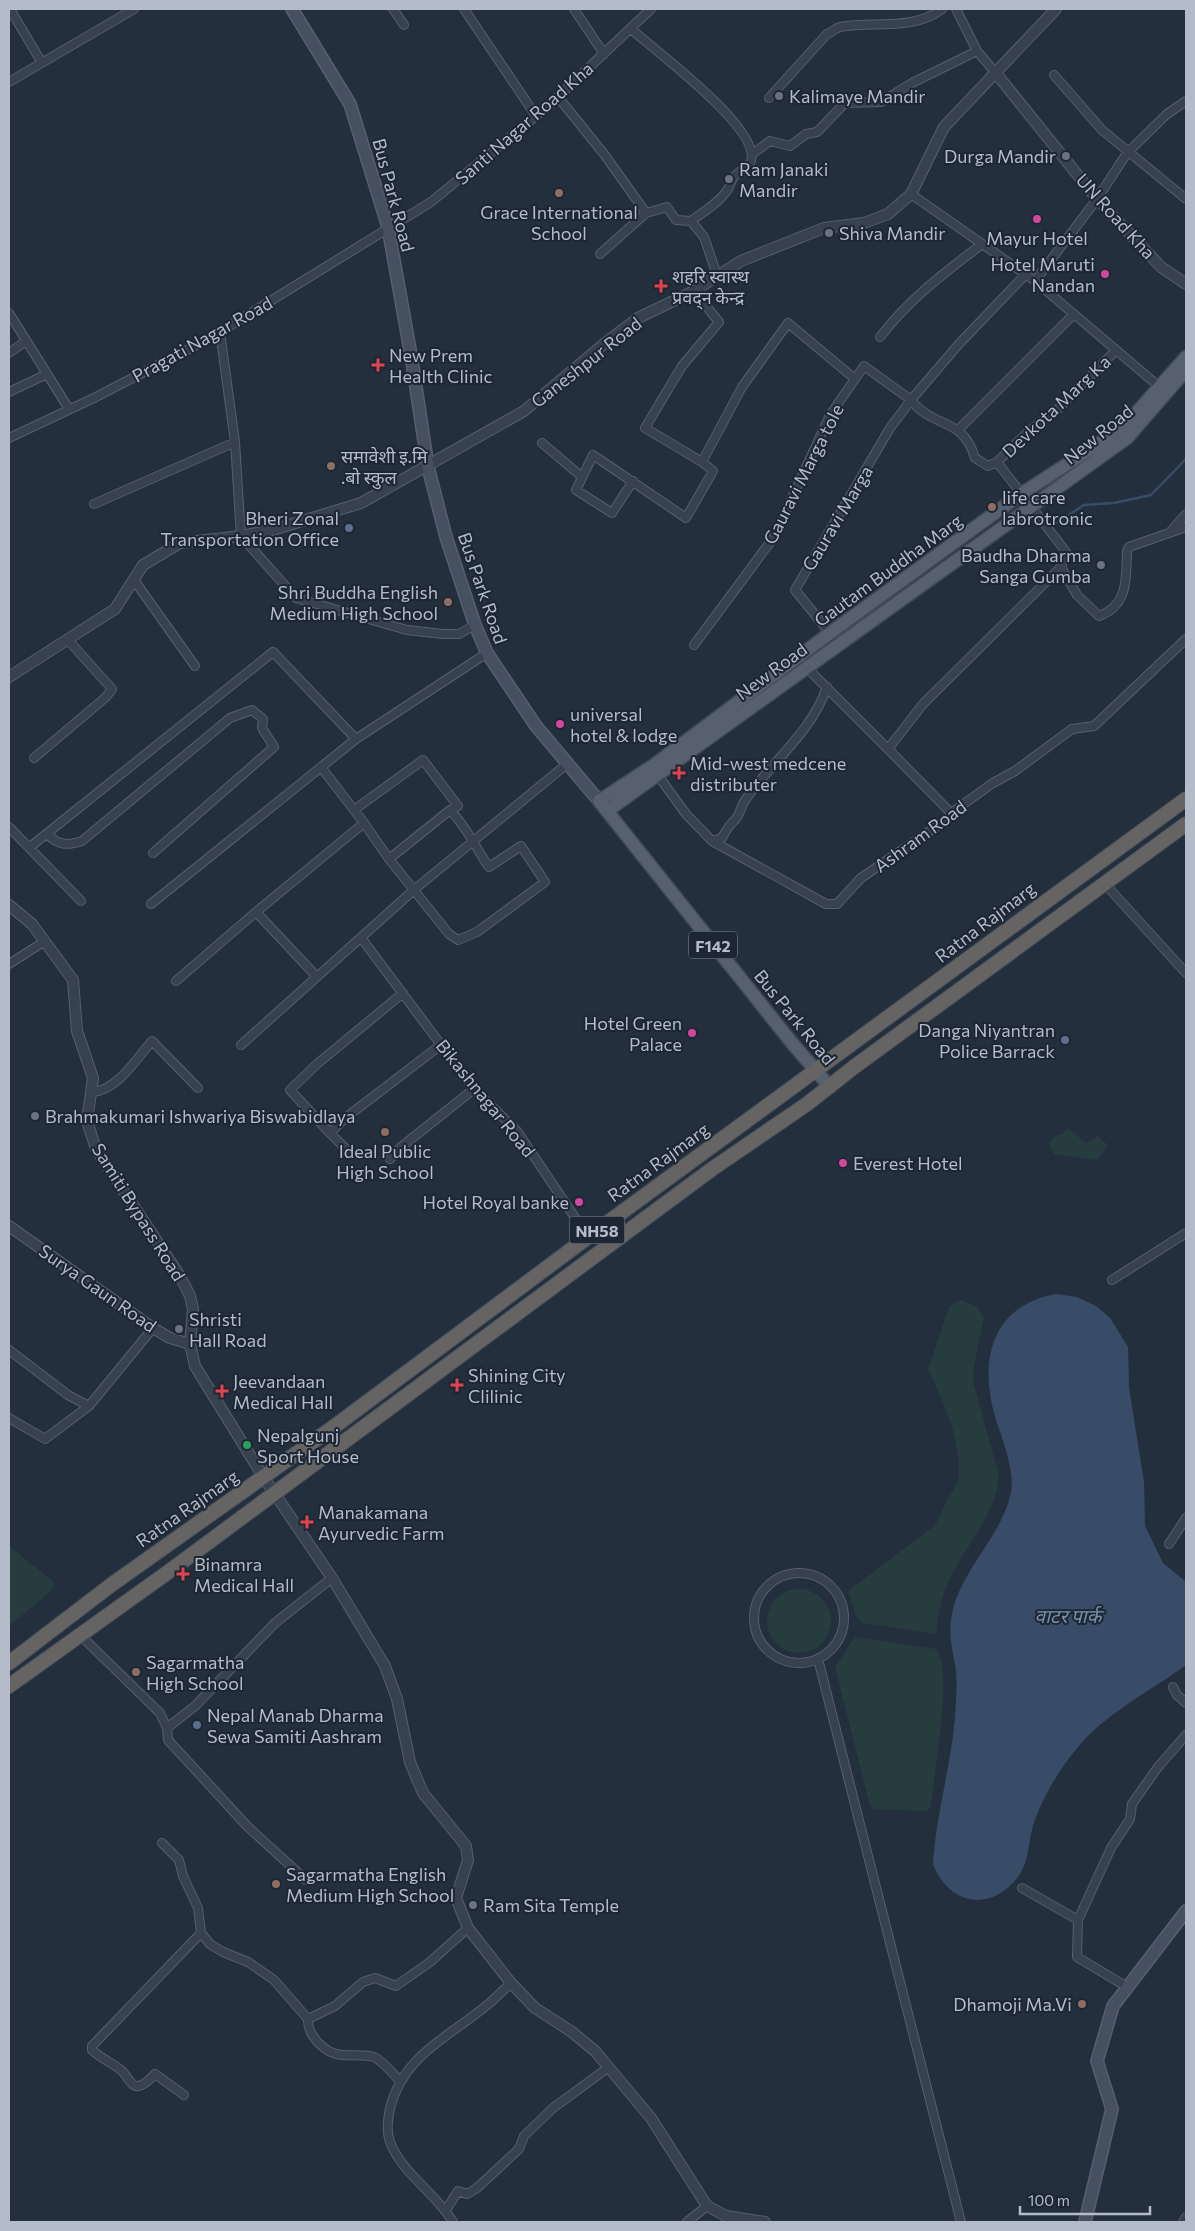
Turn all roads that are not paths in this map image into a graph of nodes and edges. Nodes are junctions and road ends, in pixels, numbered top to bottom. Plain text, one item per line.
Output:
1 (10, 9) edge
2 (134, 9) edge
3 (292, 9) edge
4 (392, 9) edge
5 (464, 9) edge
6 (574, 9) edge
7 (651, 9) edge
8 (942, 9) edge
9 (956, 9) edge
10 (1056, 9) edge
11 (404, 25) dead end
12 (631, 29) junction
13 (977, 51) junction
14 (604, 54) junction
15 (42, 63) junction
16 (995, 72) junction
17 (1054, 75) dead end
18 (9, 82) edge
19 (558, 97) junction
20 (769, 98) dead end
21 (1186, 101) edge
22 (536, 116) junction
23 (1127, 153) junction
24 (752, 154) junction
25 (911, 194) junction
26 (1097, 198) junction
27 (1186, 199) edge
28 (646, 213) junction
29 (691, 221) junction
30 (388, 227) junction
31 (982, 244) junction
32 (600, 254) dead end
33 (717, 275) junction
34 (1025, 275) junction
35 (1035, 281) junction
36 (1186, 284) edge
37 (694, 291) junction
38 (9, 313) edge
39 (1073, 315) junction
40 (220, 332) junction
41 (880, 337) dead end
42 (26, 341) junction
43 (1116, 350) junction
44 (9, 353) edge
45 (1186, 356) edge
46 (1186, 370) edge
47 (47, 374) junction
48 (855, 379) junction
49 (1164, 390) junction
50 (9, 392) edge
51 (911, 400) junction
52 (70, 409) junction
53 (959, 429) junction
54 (9, 438) edge
55 (235, 442) junction
56 (542, 443) dead end
57 (702, 462) junction
58 (997, 462) junction
59 (428, 467) junction
60 (582, 477) junction
61 (633, 481) junction
62 (1021, 494) junction
63 (94, 504) dead end
64 (1032, 506) junction
65 (1186, 514) edge
66 (1186, 527) edge
67 (1171, 531) junction
68 (241, 536) junction
69 (1061, 567) junction
70 (134, 580) junction
71 (475, 625) junction
72 (830, 633) junction
73 (1186, 639) edge
74 (68, 640) junction
75 (694, 645) dead end
76 (487, 654) junction
77 (195, 666) dead end
78 (807, 668) junction
79 (9, 677) edge
80 (827, 687) junction
81 (356, 739) junction
82 (888, 749) junction
83 (34, 758) dead end
84 (567, 764) junction
85 (321, 768) junction
86 (657, 774) junction
87 (1186, 799) edge
88 (603, 806) junction
89 (354, 810) junction
90 (450, 810) junction
91 (951, 813) junction
92 (364, 823) junction
93 (1186, 824) edge
94 (9, 827) edge
95 (47, 834) junction
96 (712, 841) junction
97 (472, 843) junction
98 (30, 847) junction
99 (153, 853) dead end
100 (389, 859) junction
101 (1105, 884) junction
102 (415, 889) junction
103 (81, 900) dead end
104 (151, 904) dead end
105 (9, 905) edge
106 (256, 912) junction
107 (362, 939) junction
108 (45, 941) junction
109 (9, 964) edge
110 (1186, 973) edge
111 (317, 977) junction
112 (176, 981) dead end
113 (403, 993) junction
114 (442, 1044) junction
115 (242, 1045) dead end
116 (815, 1070) junction
117 (830, 1087) junction
118 (198, 1088) dead end
119 (474, 1089) junction
120 (92, 1092) junction
121 (330, 1132) junction
122 (346, 1149) dead end
123 (390, 1159) dead end
124 (9, 1226) edge
125 (1186, 1233) edge
126 (588, 1237) junction
127 (537, 1276) junction
128 (1112, 1280) dead end
129 (549, 1290) junction
130 (153, 1328) junction
131 (190, 1344) junction
132 (9, 1350) edge
133 (89, 1406) junction
134 (9, 1418) edge
135 (264, 1478) junction
136 (274, 1494) junction
137 (1186, 1518) edge
138 (1169, 1544) dead end
139 (332, 1578) junction
140 (80, 1635) junction
141 (818, 1659) junction
142 (9, 1663) edge
143 (9, 1686) edge
144 (1174, 1687) dead end
145 (1186, 1703) edge
146 (167, 1728) junction
147 (1186, 1735) edge
148 (162, 1843) dead end
149 (306, 1880) dead end
150 (1022, 1888) dead end
151 (1186, 1911) edge
152 (1078, 1920) junction
153 (468, 1928) junction
154 (202, 1933) junction
155 (512, 1983) junction
156 (1127, 1987) junction
157 (308, 2019) junction
158 (609, 2066) junction
159 (400, 2081) junction
160 (184, 2095) dead end
161 (707, 2206) junction
162 (446, 2210) junction
163 (1186, 2217) edge
164 (453, 2222) edge
165 (687, 2222) edge
166 (766, 2222) edge
167 (961, 2222) edge
168 (1084, 2222) edge
169 (1183, 2222) edge

1 - 15 street
2 - 15 street
3 - 30 main road, Bus Park Road
4 - 11 street
5 - 22 street
6 - 14 street
7 - 12 street, Santi Nagar Road Kha
8 - 20 street
9 - 13 street
10 - 16 street, Ganeshpur Road
12 - 14 street, Santi Nagar Road Kha
12 - 24 street
13 - 16 street
13 - 24 street
14 - 19 street, Santi Nagar Road Kha
15 - 18 street
16 - 25 street, Ganeshpur Road
16 - 26 street, UN Road Kha
17 - 23 street
19 - 22 street, Santi Nagar Road Kha
19 - 28 street
21 - 23 street
22 - 30 street, Santi Nagar Road Kha
23 - 26 street
23 - 27 street
24 - 29 street
25 - 31 street
25 - 33 street, Ganeshpur Road
26 - 35 street
26 - 36 street, UN Road Kha
28 - 29 street
28 - 32 street
29 - 33 street
30 - 40 street, Pragati Nagar Road
30 - 59 main road, Bus Park Road
31 - 34 street
31 - 41 street
33 - 37 street, Ganeshpur Road
34 - 35 street
34 - 51 street
35 - 39 street
37 - 57 street
37 - 59 street, Ganeshpur Road
38 - 42 street
39 - 43 street
39 - 53 street
40 - 52 street, Pragati Nagar Road
40 - 55 street
42 - 44 street
42 - 47 street
43 - 49 street
43 - 58 street, Devkota Marg Ka
45 - 49 main road, Gautam Buddha Marg
46 - 49 main road, New Road
47 - 50 street
47 - 52 street
48 - 51 street
48 - 57 street
48 - 75 street, Gauravi Marga tole
49 - 62 main road, Gautam Buddha Marg
49 - 64 main road, New Road
51 - 53 street
51 - 72 street, Gauravi Marga
52 - 54 street, Pragati Nagar Road
53 - 58 street
55 - 63 street
55 - 68 street
56 - 60 street
57 - 61 street
58 - 62 street
59 - 68 street, Ganeshpur Road
59 - 71 main road, Bus Park Road
60 - 61 street
60 - 61 street
62 - 64 street
62 - 72 main road, Gautam Buddha Marg
64 - 69 street
64 - 78 main road, New Road
65 - 67 street
66 - 67 street
67 - 69 street
68 - 70 street, Ganeshpur Road
68 - 71 street
69 - 82 street
70 - 74 street, Ganeshpur Road
70 - 77 street
71 - 76 main road, Bus Park Road
72 - 88 main road, Gautam Buddha Marg
73 - 91 street, Ashram Road
74 - 79 street, Ganeshpur Road
74 - 83 street
76 - 81 street
76 - 84 main road, Bus Park Road
78 - 80 street
78 - 86 main road, New Road
80 - 82 street
80 - 96 street
81 - 85 street
81 - 95 street
82 - 91 street
84 - 88 main road, Bus Park Road
84 - 97 street
85 - 89 street
85 - 104 street
86 - 88 main road, New Road
86 - 96 street, Ashram Road
87 - 116 highway, Ratna Rajmarg / NH58
88 - 116 main road, Bus Park Road / F142
89 - 90 street
89 - 92 street
90 - 97 street
90 - 100 street
91 - 96 street, Ashram Road
92 - 100 street
92 - 106 street
93 - 101 highway, Ratna Rajmarg / NH58
94 - 98 street
95 - 98 street
95 - 99 street
97 - 102 street
97 - 102 street
98 - 103 street
100 - 102 street
101 - 110 street
101 - 117 highway, Ratna Rajmarg / NH58
102 - 107 street
105 - 108 street, Samiti Bypass Road
106 - 111 street
106 - 112 street
107 - 111 street
107 - 113 street, Bikashnagar Road
108 - 109 street
108 - 120 street, Samiti Bypass Road
111 - 115 street
113 - 114 street, Bikashnagar Road
113 - 121 street
114 - 119 street, Bikashnagar Road
114 - 121 street
116 - 117 main road, Bus Park Road / F142
116 - 126 highway, Ratna Rajmarg / NH58
117 - 129 highway, Ratna Rajmarg / NH58
118 - 120 street
119 - 123 street
119 - 126 street, Bikashnagar Road
120 - 131 street, Samiti Bypass Road
121 - 122 street
124 - 130 street, Surya Gaun Road
125 - 128 street
126 - 127 highway, Ratna Rajmarg / NH58
127 - 129 highway
127 - 135 highway, Ratna Rajmarg / NH58
129 - 136 highway, Ratna Rajmarg / NH58
130 - 131 street, Surya Gaun Road
130 - 133 street
131 - 135 street, Samiti Bypass Road
132 - 133 street
133 - 134 street
135 - 136 street, Samiti Bypass Road
135 - 142 highway, Ratna Rajmarg / NH58
136 - 139 street, Samiti Bypass Road
136 - 140 highway, Ratna Rajmarg / NH58
137 - 138 street
139 - 146 street
139 - 153 street, Samiti Bypass Road
140 - 143 highway, Ratna Rajmarg / NH58
140 - 146 street
141 - 141 street
141 - 167 street
144 - 145 street
146 - 149 street
147 - 152 street
148 - 154 street
150 - 152 street
151 - 156 main road
152 - 156 street
153 - 155 street, Samiti Bypass Road
153 - 157 street
154 - 157 street
154 - 160 street
155 - 158 street, Samiti Bypass Road
155 - 159 street
156 - 168 main road
157 - 159 street
158 - 161 street, Samiti Bypass Road
158 - 162 street
159 - 162 street
161 - 165 street
161 - 166 street
162 - 164 street
163 - 169 street

